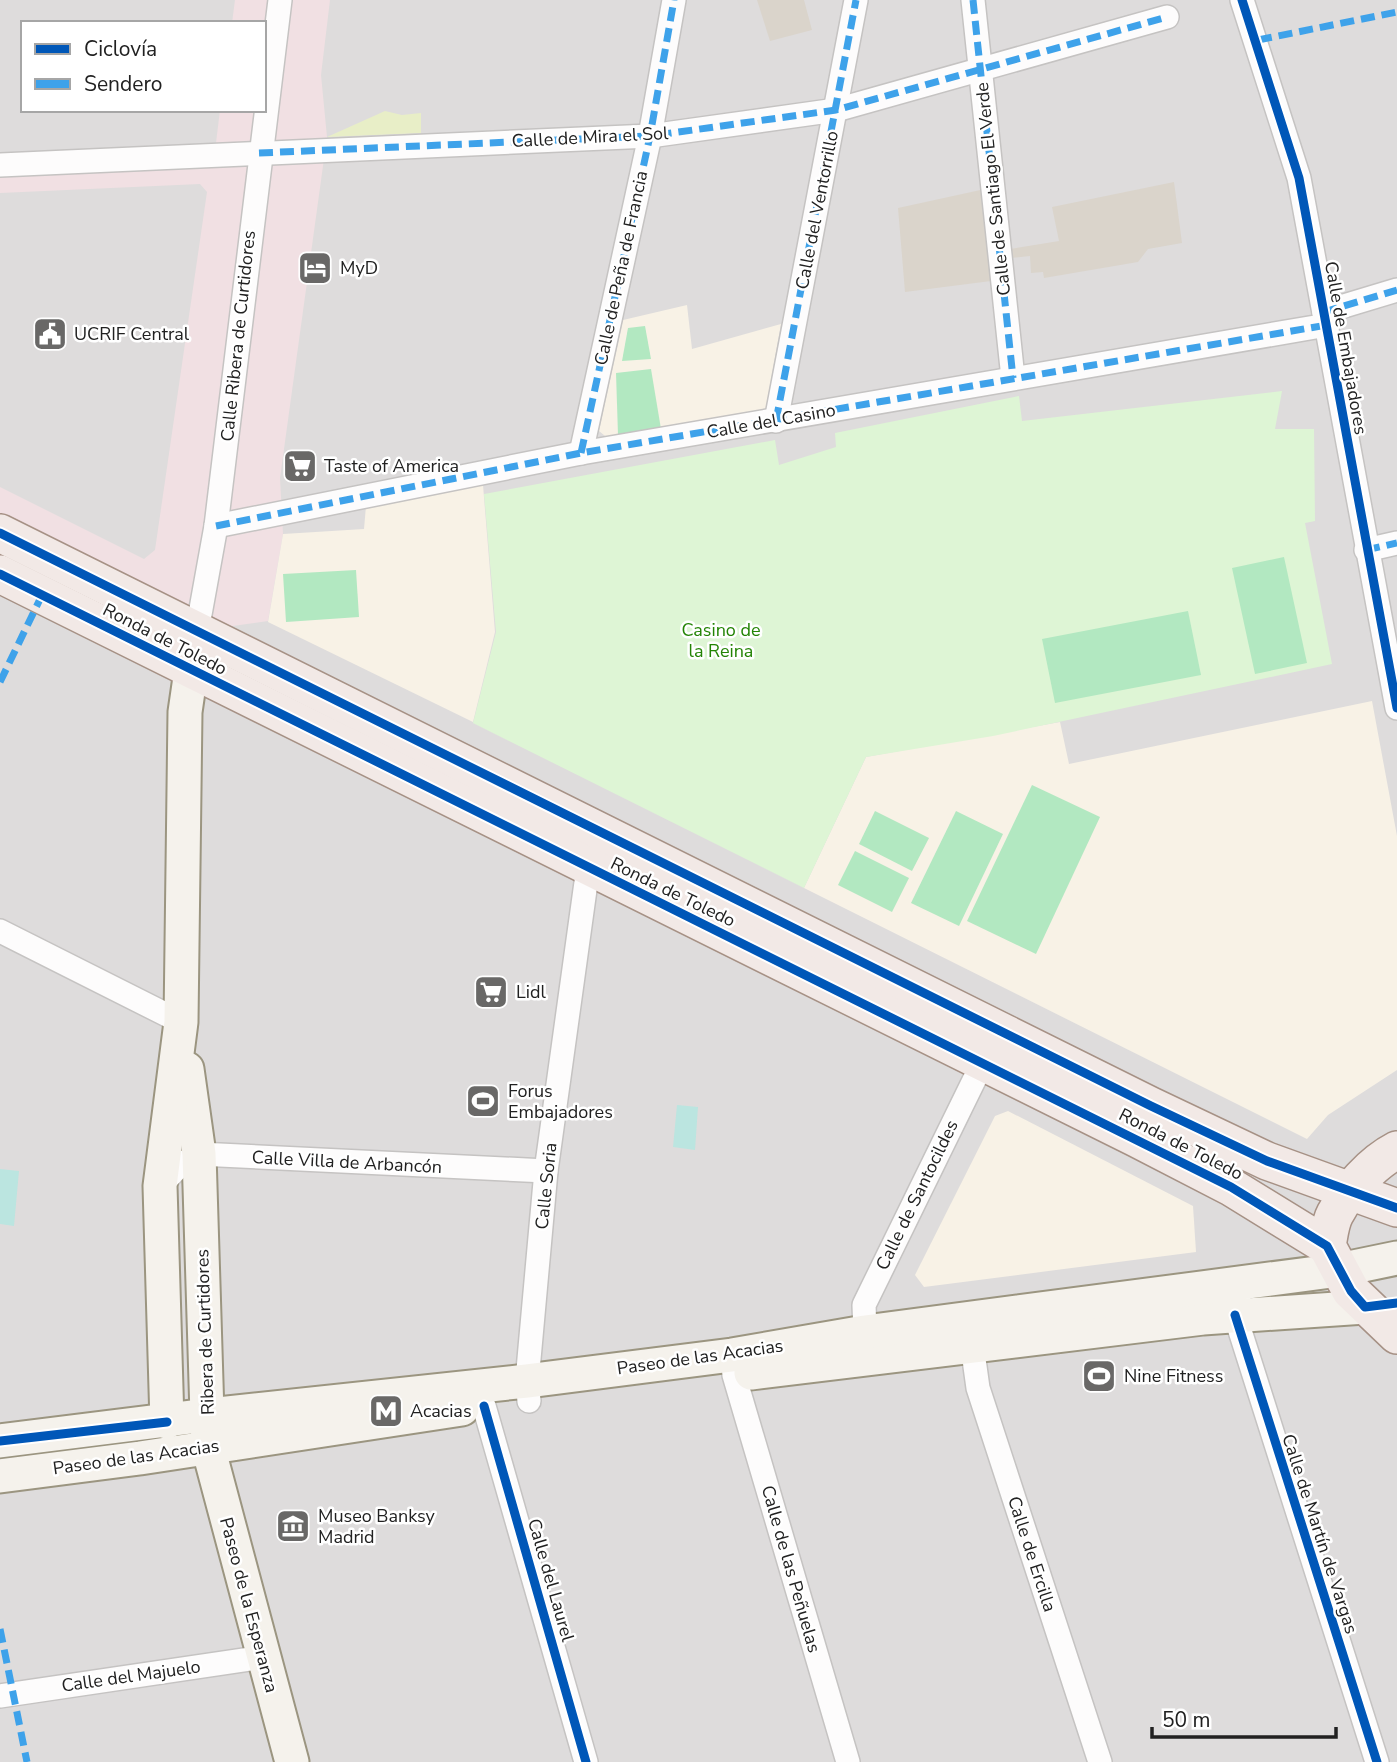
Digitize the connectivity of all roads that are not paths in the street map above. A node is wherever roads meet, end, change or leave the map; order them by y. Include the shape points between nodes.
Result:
1 (279, 0) edge
2 (856, 0) edge
3 (973, 0) edge
4 (1242, 0) edge
5 (676, 1) edge
6 (1167, 17) dead end
7 (981, 69) junction
8 (266, 99) edge
9 (836, 110) junction
10 (264, 112) edge
11 (650, 136) junction
12 (259, 153) junction
13 (0, 165) edge
14 (1397, 290) edge
15 (1325, 318) junction
16 (1013, 378) junction
17 (776, 421) junction
18 (581, 453) junction
19 (216, 527) junction
20 (0, 533) edge
21 (1397, 543) edge
22 (1366, 550) junction
23 (0, 574) edge
24 (197, 631) junction
25 (190, 670) junction
26 (1397, 708) edge
27 (589, 868) junction
28 (0, 931) edge
29 (181, 1022) junction
30 (983, 1062) junction
31 (1397, 1150) edge
32 (199, 1154) junction
33 (546, 1171) junction
34 (160, 1186) junction
35 (1339, 1189) junction
36 (1397, 1208) edge
37 (1333, 1258) junction
38 (1397, 1258) edge
39 (1282, 1278) junction
40 (1381, 1305) edge
41 (1235, 1315) junction
42 (865, 1332) junction
43 (1397, 1335) edge
44 (972, 1345) junction
45 (733, 1365) junction
46 (528, 1391) junction
47 (484, 1406) junction
48 (167, 1422) junction
49 (208, 1431) junction
50 (0, 1441) edge
51 (0, 1476) edge
52 (263, 1657) junction
53 (0, 1696) edge
54 (292, 1762) edge
55 (586, 1762) edge
56 (848, 1762) edge
57 (1100, 1762) edge
58 (1377, 1762) edge

1 - 8 street, Calle Ribera de Curtidores
2 - 9 street, Calle del Ventorrillo
3 - 7 street, Calle de Santiago El Verde
4 - 15 street, Calle de Embajadores via 1299,178
5 - 11 street, Calle de Peña de Francia
6 - 7 street, Calle de Mira el Sol
7 - 9 street, Calle de Mira el Sol
7 - 16 street, Calle de Santiago El Verde
9 - 11 street, Calle de Mira el Sol
9 - 17 street, Calle del Ventorrillo
10 - 12 street, Calle Ribera de Curtidores
11 - 12 street, Calle de Mira el Sol
11 - 18 street, Calle de Peña de Francia
12 - 13 street, Calle de Mira el Sol
12 - 19 street, Calle Ribera de Curtidores
14 - 15 street, Calle del Casino
15 - 16 street, Calle del Casino
15 - 22 street, Calle de Embajadores
16 - 17 street, Calle del Casino
17 - 18 street, Calle del Casino
18 - 19 street, Calle del Casino
19 - 24 street, Calle Ribera de Curtidores
20 - 24 main road, Ronda de Toledo
21 - 22 street
22 - 26 street, Calle de Embajadores
23 - 25 main road, Ronda de Toledo
24 - 25 main road, Calle Ribera de Curtidores
24 - 35 main road, Ronda de Toledo via 1151,1106 1252,1155
25 - 27 main road, Ronda de Toledo
25 - 29 main road, Ribera de Curtidores via 185,712
27 - 30 main road, Ronda de Toledo
27 - 33 street, Calle Soria
28 - 29 street
29 - 32 main road, Ribera de Curtidores
29 - 34 main road, Ribera de Curtidores
30 - 37 main road, Ronda de Toledo via 1231,1187
30 - 42 street, Calle de Santocildes via 864,1305
31 - 35 main road
32 - 33 street, Calle Villa de Arbancón
32 - 34 street via 180,1165
32 - 49 main road, Ribera de Curtidores
33 - 46 street, Calle Soria
34 - 48 main road, Ribera de Curtidores
35 - 36 main road, Ronda de Toledo
35 - 37 main road via 1333,1216
37 - 38 main road, Paseo de las Acacias
37 - 39 main road, Paseo de las Acacias
37 - 40 main road
39 - 41 street
39 - 42 main road, Paseo de las Acacias
40 - 41 main road, Paseo de las Acacias via 1276,1316
40 - 43 main road
41 - 44 main road, Paseo de las Acacias
41 - 58 street, Calle de Martín de Vargas
42 - 45 main road, Paseo de las Acacias
44 - 45 main road, Paseo de las Acacias
44 - 57 street, Calle de Ercilla via 978,1388
45 - 46 main road, Paseo de las Acacias
45 - 56 street, Calle de las Peñuelas
46 - 47 main road, Paseo de las Acacias
46 - 49 main road, Paseo de las Acacias
47 - 49 main road, Paseo de las Acacias
47 - 55 street, Calle del Laurel
48 - 49 main road, Ribera de Curtidores
48 - 50 main road, Paseo de las Acacias
49 - 51 main road, Paseo de las Acacias
49 - 52 main road, Paseo de la Esperanza
52 - 53 street, Calle del Majuelo
52 - 54 main road, Paseo de la Esperanza

